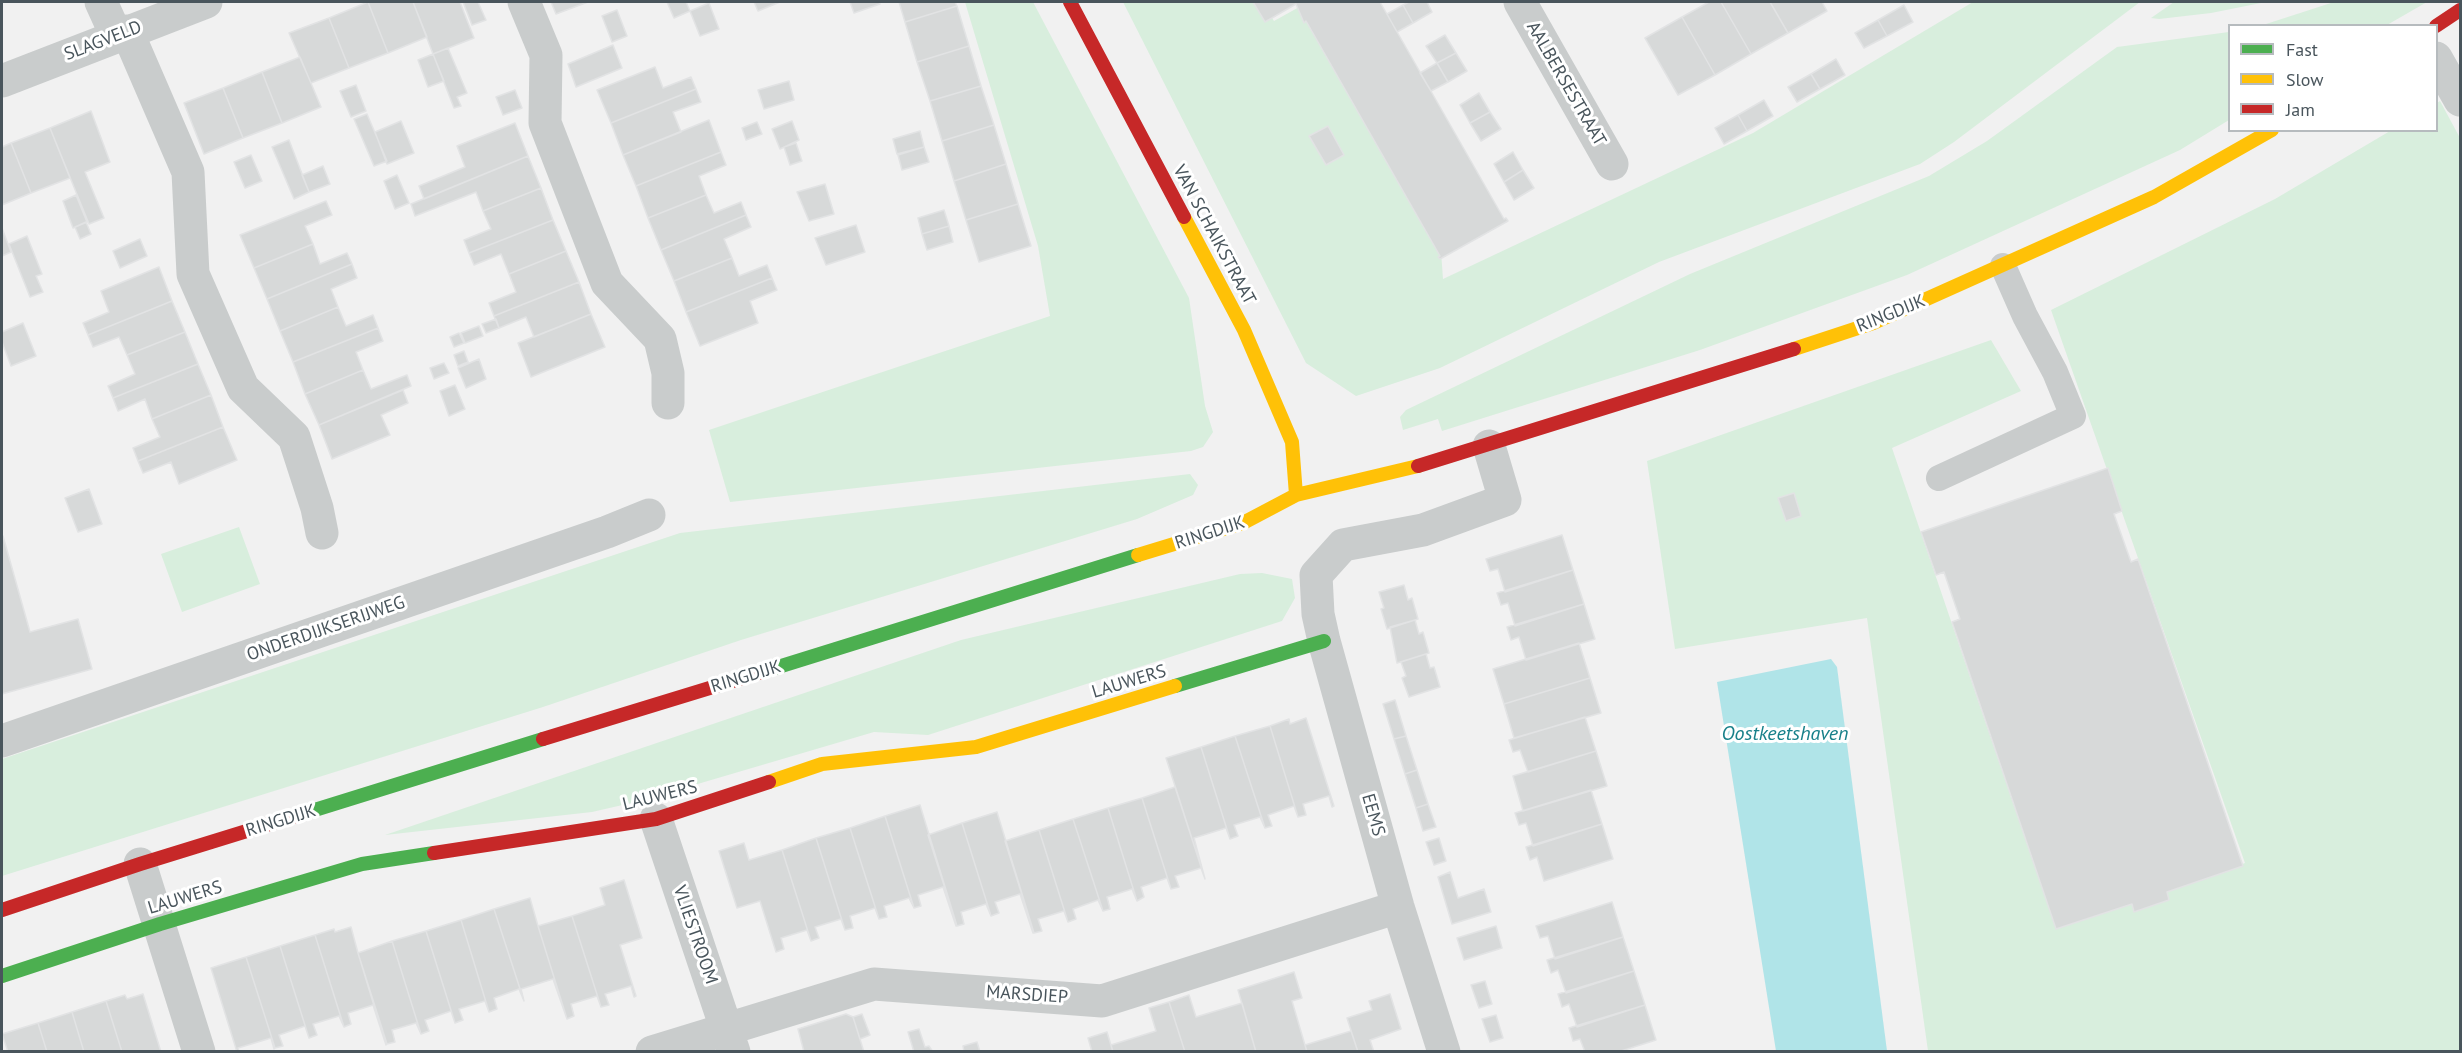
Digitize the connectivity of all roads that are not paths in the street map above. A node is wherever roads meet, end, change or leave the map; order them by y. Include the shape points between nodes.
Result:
1 (101, 2) edge
2 (206, 2) edge
3 (524, 2) edge
4 (1070, 2) edge
5 (1521, 2) edge
6 (2460, 10) edge
7 (2438, 25) edge
8 (121, 33) junction
9 (2438, 62) edge
10 (2, 81) edge
11 (2460, 100) edge
12 (2268, 132) edge
13 (1612, 164) dead end
14 (2003, 266) junction
15 (668, 403) dead end
16 (1489, 446) junction
17 (1939, 478) dead end
18 (1296, 495) junction
19 (649, 515) dead end
20 (322, 533) dead end
21 (1324, 641) junction
22 (2, 741) edge
23 (656, 819) junction
24 (140, 864) junction
25 (1398, 907) junction
26 (2, 910) edge
27 (160, 924) junction
28 (2, 976) edge
29 (730, 1040) edge
30 (199, 1052) edge
31 (652, 1052) edge
32 (1444, 1052) edge

1 - 8 street
2 - 8 street, SLAGVELD
3 - 15 street via 546,55 545,123 607,283 660,339 668,373
4 - 18 main road, VAN SCHAIKSTRAAT via 1244,330 1292,442
5 - 13 street, AALBERSESTRAAT
6 - 7 main road
8 - 10 street, SLAGVELD
8 - 20 street via 188,172 193,274 243,388 294,436
9 - 11 street
12 - 14 main road, RINGDIJK via 2154,197
14 - 16 main road, RINGDIJK via 1873,323
14 - 17 lane via 2073,416
16 - 18 main road, RINGDIJK via 1400,472
16 - 21 street, EEMS via 1505,500 1424,530 1343,545 1316,575
18 - 24 main road, RINGDIJK via 1243,524
19 - 22 street, ONDERDIJKSERIJWEG
21 - 23 main road, LAUWERS via 976,747 822,764
21 - 25 street, EEMS
23 - 27 main road, LAUWERS via 362,864
23 - 29 street, VLIESTROOM
24 - 26 main road, RINGDIJK
24 - 27 street
25 - 29 street, MARSDIEP via 1102,1001 874,984
25 - 32 street, EEMS
27 - 28 main road, LAUWERS
27 - 30 street
29 - 31 street, MARSDIEP

